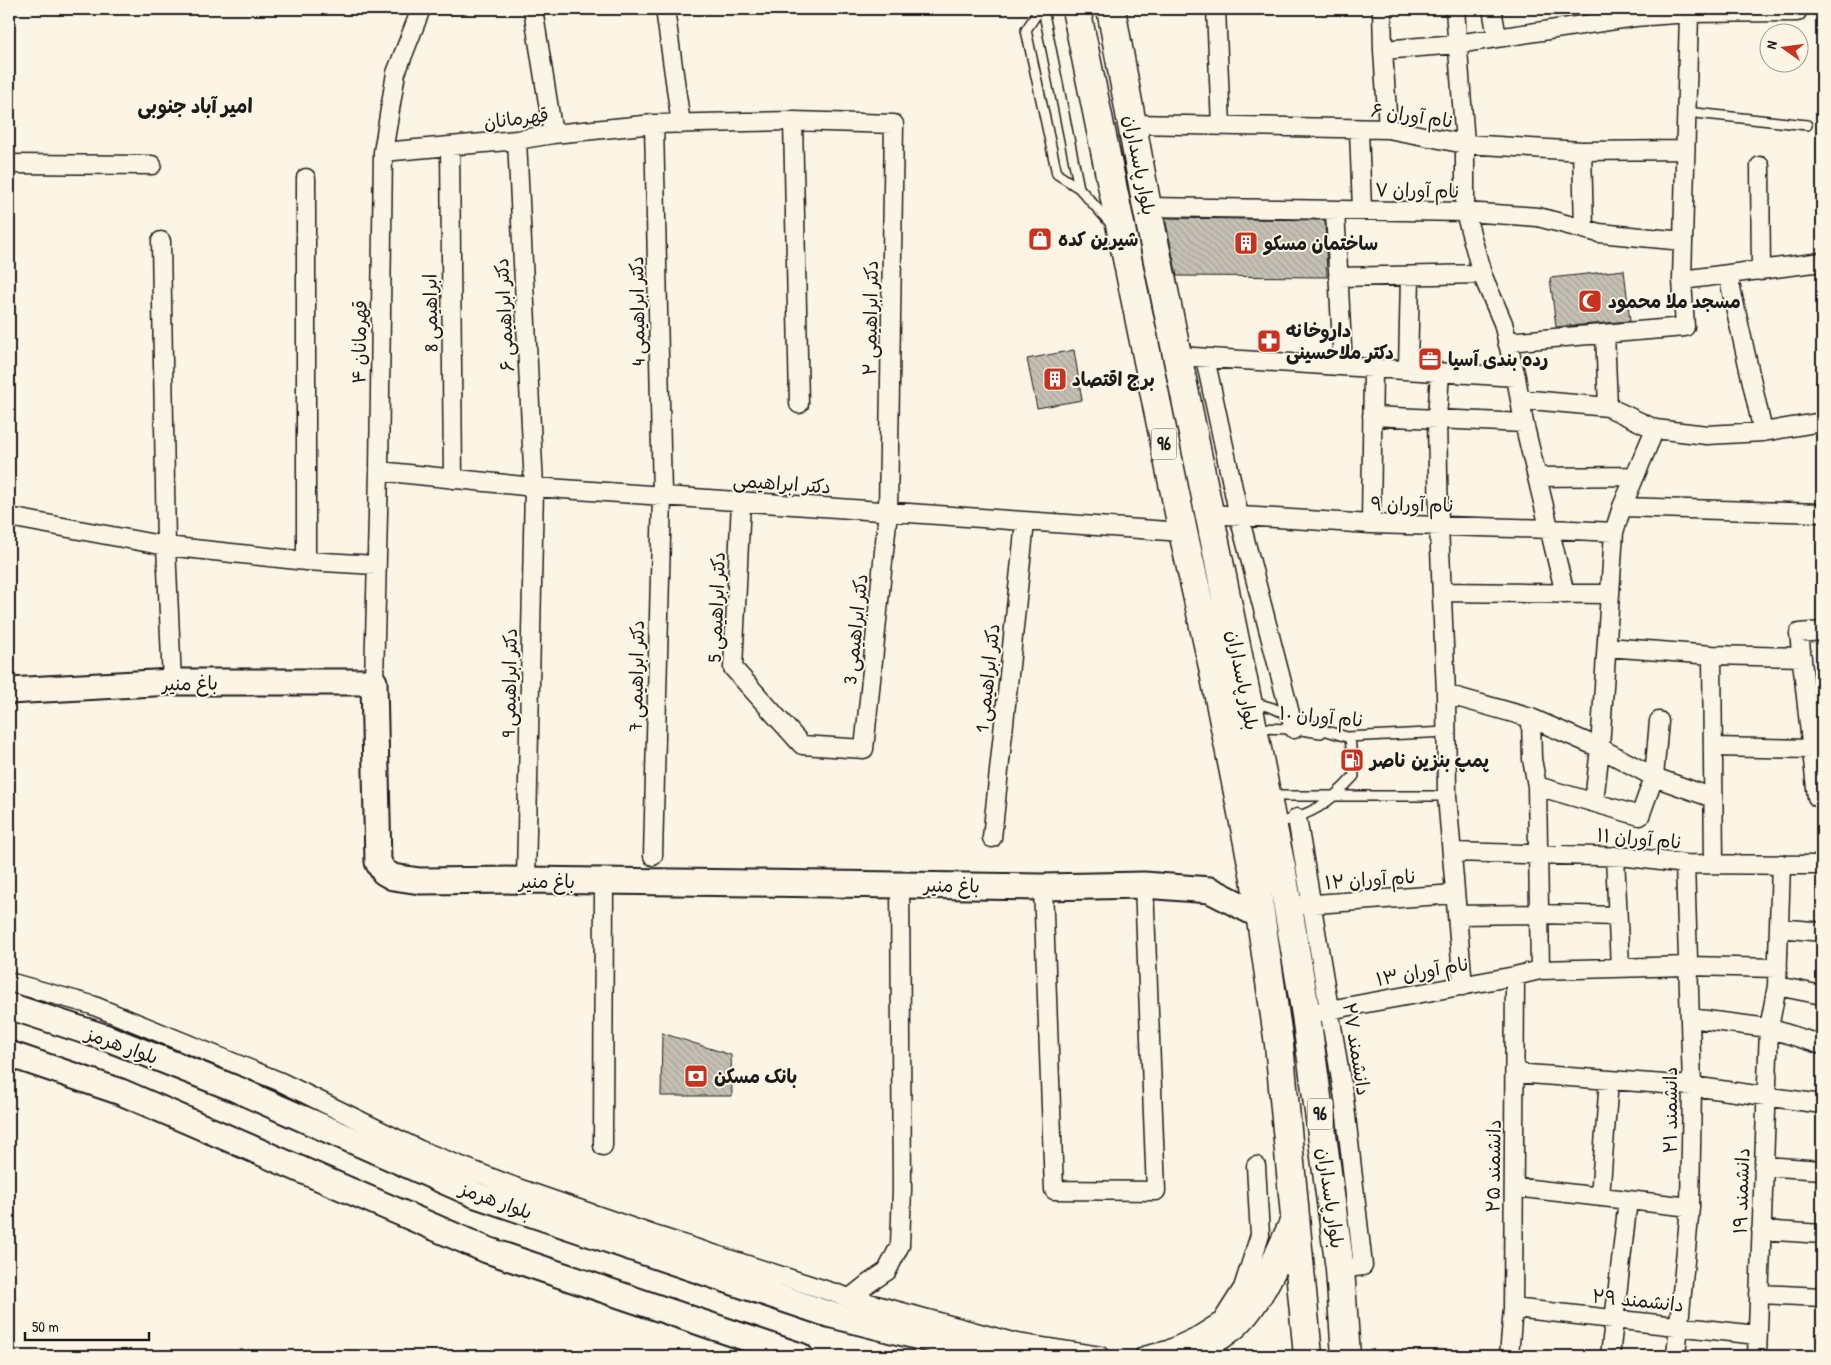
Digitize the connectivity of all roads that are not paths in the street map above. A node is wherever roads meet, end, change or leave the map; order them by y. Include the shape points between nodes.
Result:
1 (421, 9) edge
2 (533, 9) edge
3 (665, 9) edge
4 (1041, 9) edge
5 (1076, 9) edge
6 (1111, 9) edge
7 (1216, 9) edge
8 (1382, 9) edge
9 (1456, 9) edge
10 (1492, 9) edge
11 (1797, 9) edge
12 (1634, 13) edge
13 (1689, 13) junction
14 (1497, 37) junction
15 (1457, 44) junction
16 (1383, 50) junction
17 (1686, 112) junction
18 (793, 121) junction
19 (654, 124) junction
20 (681, 124) junction
21 (894, 124) joint
22 (1132, 124) junction
23 (1807, 125) dead end
24 (1222, 126) junction
25 (1359, 129) junction
26 (1388, 129) junction
27 (553, 134) junction
28 (516, 140) junction
29 (1465, 144) junction
30 (450, 146) junction
31 (1685, 150) junction
32 (1582, 151) junction
33 (383, 152) junction
34 (9, 164) edge
35 (152, 165) dead end
36 (1760, 166) dead end
37 (306, 178) dead end
38 (1079, 188) junction
39 (1148, 207) junction
40 (1335, 210) junction
41 (1362, 210) junction
42 (1465, 212) junction
43 (1584, 229) junction
44 (1121, 234) junction
45 (161, 241) dead end
46 (1683, 241) junction
47 (1822, 262) edge
48 (1761, 271) junction
49 (1482, 274) junction
50 (1728, 274) junction
51 (1410, 276) junction
52 (1338, 277) junction
53 (1682, 280) junction
54 (1605, 334) junction
55 (1507, 342) junction
56 (1178, 356) junction
57 (1205, 358) junction
58 (1343, 366) junction
59 (1372, 368) junction
60 (1408, 370) junction
61 (1440, 372) junction
62 (1516, 377) junction
63 (1520, 399) junction
64 (798, 404) dead end
65 (1608, 406) junction
66 (1372, 416) junction
67 (1437, 419) junction
68 (1822, 422) edge
69 (1524, 423) junction
70 (1655, 429) junction
71 (1763, 432) junction
72 (379, 472) junction
73 (1635, 476) junction
74 (1537, 477) junction
75 (453, 479) junction
76 (534, 487) junction
77 (662, 496) junction
78 (741, 502) junction
79 (1622, 507) junction
80 (888, 512) junction
81 (1822, 513) edge
82 (1210, 514) junction
83 (1239, 516) junction
84 (9, 517) edge
85 (1025, 522) junction
86 (1371, 524) junction
87 (1439, 525) junction
88 (1551, 529) junction
89 (1183, 532) junction
90 (1614, 532) junction
91 (166, 546) junction
92 (306, 561) junction
93 (376, 565) junction
94 (1442, 592) junction
95 (1565, 594) junction
96 (1609, 594) junction
97 (1822, 631) edge
98 (1606, 647) junction
99 (1712, 655) junction
100 (1802, 657) junction
101 (172, 682) junction
102 (374, 682) junction
103 (9, 691) edge
104 (1446, 694) junction
105 (1247, 700) junction
106 (1532, 718) junction
107 (1659, 721) dead end
108 (1292, 722) junction
109 (1253, 728) junction
110 (1446, 732) junction
111 (1350, 738) junction
112 (1600, 748) junction
113 (1713, 748) junction
114 (864, 749) joint
115 (1812, 749) junction
116 (1654, 777) junction
117 (1537, 786) junction
118 (1337, 795) junction
119 (1267, 796) junction
120 (1447, 796) junction
121 (1822, 796) edge
122 (1713, 798) junction
123 (1594, 802) junction
124 (1285, 821) junction
125 (992, 838) dead end
126 (1452, 852) junction
127 (1538, 853) junction
128 (653, 856) dead end
129 (1615, 856) junction
130 (1685, 864) junction
131 (1714, 864) junction
132 (1781, 864) junction
133 (1822, 865) edge
134 (526, 880) junction
135 (604, 881) junction
136 (900, 884) junction
137 (1144, 886) junction
138 (1043, 887) junction
139 (1455, 894) junction
140 (1300, 905) junction
141 (1539, 914) junction
142 (1457, 915) junction
143 (1261, 916) junction
144 (1617, 916) junction
145 (1780, 928) junction
146 (1822, 932) edge
147 (1688, 966) junction
148 (1620, 968) junction
149 (1540, 970) junction
150 (1515, 976) junction
151 (1777, 977) junction
152 (9, 982) edge
153 (1463, 986) junction
154 (1822, 995) edge
155 (9, 1006) edge
156 (1318, 1012) junction
157 (1690, 1018) junction
158 (1769, 1028) junction
159 (1822, 1045) edge
160 (9, 1054) edge
161 (1516, 1073) junction
162 (1609, 1080) junction
163 (1692, 1086) junction
164 (1766, 1095) junction
165 (1822, 1104) edge
166 (603, 1146) dead end
167 (1256, 1166) dead end
168 (1763, 1166) junction
169 (1822, 1170) edge
170 (1514, 1187) junction
171 (1600, 1197) junction
172 (1628, 1200) junction
173 (1690, 1207) junction
174 (1296, 1219) junction
175 (1761, 1230) junction
176 (1822, 1234) edge
177 (1759, 1294) junction
178 (1822, 1297) edge
179 (850, 1298) junction
180 (1513, 1308) junction
181 (1615, 1319) junction
182 (1678, 1325) junction
183 (1757, 1335) junction
184 (1348, 1351) edge
185 (800, 1356) edge
186 (996, 1356) edge
187 (1100, 1356) edge
188 (1144, 1356) edge
189 (1184, 1356) edge
190 (1308, 1356) edge
191 (1509, 1356) edge
192 (1610, 1356) edge
193 (1676, 1356) edge
194 (1757, 1356) edge

1 - 33 street, قهرمانان ۴ via 396,72
2 - 27 street
3 - 20 street
4 - 38 lane
4 - 38 lane via 1026,30 1056,174
5 - 44 highway, بلوار پاسداران / 96
6 - 22 highway, بلوار پاسداران / 96
7 - 24 street
8 - 16 street
9 - 15 street
10 - 14 street
11 - 13 street via 1797,12
12 - 13 street
12 - 14 street
13 - 17 street
14 - 15 street
15 - 16 street
15 - 29 street
16 - 26 street
17 - 23 lane
17 - 31 street
18 - 20 street, قهرمانان
18 - 21 street, قهرمانان
18 - 64 street
19 - 20 street, قهرمانان
19 - 27 street, قهرمانان
19 - 77 street, دکتر ابراهیمی 4
21 - 80 street, دکتر ابراهیمی ۲
22 - 24 street, نام آوران ۶
22 - 39 highway, بلوار پاسداران / 96
24 - 25 street, نام آوران ۶
25 - 26 street, نام آوران ۶
25 - 41 street
26 - 29 street, نام آوران ۶
27 - 28 street, قهرمانان
28 - 30 street, قهرمانان
28 - 76 street, دکتر ابراهیمی ۶
29 - 32 street, نام آوران ۶
29 - 42 street
30 - 33 street, قهرمانان
30 - 75 street, ابراهیمی 8
31 - 32 street, نام آوران ۶
31 - 46 street
32 - 43 street
33 - 72 street, قهرمانان ۴
34 - 35 street
36 - 48 street
37 - 92 street
38 - 44 lane
39 - 40 street, نام آوران ۷
39 - 56 highway, بلوار پاسداران / 96
40 - 41 street, نام آوران ۷
40 - 52 street
41 - 42 street, نام آوران ۷
42 - 43 street, نام آوران ۷ via 1538,217
42 - 49 street
43 - 46 street, نام آوران ۷
44 - 89 highway, بلوار پاسداران / 96
45 - 91 street
46 - 53 street
47 - 48 street
48 - 50 street
49 - 51 street
49 - 55 street via 1503,323
50 - 53 street
50 - 71 street
51 - 52 street
51 - 60 street
52 - 58 street
53 - 54 street via 1685,327
54 - 55 street
54 - 65 street
55 - 62 street
56 - 57 street
56 - 82 highway, بلوار پاسداران / 96
57 - 58 street
57 - 83 street
58 - 59 street
59 - 60 street
59 - 66 street
60 - 61 street
61 - 62 street
61 - 67 street
62 - 63 street
63 - 65 street
63 - 69 street
65 - 70 street
66 - 67 street
66 - 86 street
67 - 69 street
67 - 87 street
68 - 71 street
69 - 74 street
70 - 71 street via 1707,435
70 - 73 street
72 - 75 street, دکتر ابراهیمی
72 - 93 street, قهرمانان ۴
73 - 74 street
73 - 79 street
74 - 88 street
75 - 76 street, دکتر ابراهیمی
76 - 77 street, دکتر ابراهیمی
76 - 134 street, دکتر ابراهیمی 9
77 - 78 street, دکتر ابراهیمی
77 - 128 street, دکتر ابراهیمی 7
78 - 80 street, دکتر ابراهیمی
78 - 114 street, دکتر ابراهیمی 5 via 733,668 802,744
79 - 81 street
79 - 90 street
80 - 85 street, دکتر ابراهیمی
80 - 114 street, دکتر ابراهیمی 3
82 - 83 street, نام آوران ۹
82 - 105 highway, بلوار پاسداران / 96
83 - 86 street, نام آوران ۹
83 - 108 street
84 - 91 street
85 - 89 street, دکتر ابراهیمی
85 - 125 street, دکتر ابراهیمی 1
86 - 87 street, نام آوران ۹
87 - 88 street, نام آوران ۹
87 - 94 street
88 - 90 street, نام آوران ۹
88 - 95 street
89 - 143 highway, بلوار پاسداران / 96 via 1244,817
90 - 96 street
91 - 92 street
91 - 101 street
92 - 93 street
93 - 102 street, قهرمانان ۴
94 - 95 street
94 - 104 street
95 - 96 street
96 - 98 street
97 - 100 street via 1799,633
98 - 99 street
98 - 112 street
99 - 100 street
99 - 113 street
100 - 115 street
101 - 102 main road, باغ منیر
101 - 103 main road, باغ منیر
102 - 134 main road, باغ منیر via 378,862 384,872 393,877 420,881
104 - 106 street
104 - 110 street
105 - 108 lane via 1273,708
105 - 109 highway, بلوار پاسداران / 96
106 - 112 street
106 - 117 street via 1532,759
107 - 116 street
108 - 109 lane, نام آوران ۱۰
108 - 111 lane, نام آوران ۱۰
108 - 111 lane
109 - 119 highway, بلوار پاسداران / 96
110 - 111 lane, نام آوران ۱۰
110 - 120 street
111 - 118 lane via 1354,776
112 - 116 street
112 - 123 street
113 - 115 street
113 - 122 street
115 - 121 street via 1817,797
116 - 122 street
116 - 123 street via 1640,816
117 - 123 street
117 - 127 street
118 - 119 lane
118 - 120 lane
118 - 124 lane via 1316,810
119 - 124 highway, بلوار پاسداران / 96
120 - 126 street
122 - 131 street
124 - 140 highway, بلوار پاسداران / 96
126 - 127 street, نام آوران ۱۱
126 - 139 street
127 - 129 street, نام آوران ۱۱
127 - 141 street
129 - 130 street, نام آوران ۱۱
129 - 144 street
130 - 131 street, نام آوران ۱۱
130 - 147 street, دانشمند ۲۱
131 - 132 street, نام آوران ۱۱
132 - 133 street, نام آوران ۱۱
132 - 145 street, دانشمند ۱۹
134 - 135 main road, باغ منیر
135 - 136 main road, باغ منیر
135 - 166 street
136 - 138 main road, باغ منیر
136 - 179 street via 900,1245 887,1271
137 - 138 main road, باغ منیر
137 - 138 street via 1156,1191 1054,1190
137 - 143 main road, باغ منیر via 1210,890
139 - 140 street, نام آوران ۱۲
139 - 142 street
140 - 156 highway, بلوار پاسداران / 96
141 - 142 street
141 - 144 street
141 - 149 street
142 - 153 street
143 - 174 highway, بلوار پاسداران / 96 via 1279,1044
144 - 148 street
145 - 146 street
145 - 151 street, دانشمند ۱۹
147 - 148 street, نام آوران ۱۳
147 - 151 street, نام آوران ۱۳
147 - 157 street, دانشمند ۲۱
148 - 149 street, نام آوران ۱۳
149 - 150 street, نام آوران ۱۳
150 - 153 street, نام آوران ۱۳
150 - 161 street, دانشمند ۲۵
151 - 154 street, نام آوران ۱۳
151 - 158 street, دانشمند ۱۹
152 - 179 street via 92,1005 281,1082 420,1150 515,1187
153 - 156 street, نام آوران ۱۳
155 - 186 main road, بلوار هرمز via 110,1039 236,1089 476,1195 828,1314
156 - 184 highway, بلوار پاسداران / 96
157 - 158 street
157 - 163 street, دانشمند ۲۱
158 - 159 street
158 - 164 street, دانشمند ۱۹
160 - 185 main road via 122,1092 487,1250
161 - 162 street
161 - 170 street, دانشمند ۲۵
162 - 163 street
162 - 171 street
163 - 164 street
163 - 173 street, دانشمند ۲۱
164 - 165 street
164 - 168 street, دانشمند ۱۹
167 - 188 street via 1260,1235 1243,1288 1222,1321 1168,1350
168 - 169 street
168 - 175 street, دانشمند ۱۹
170 - 171 street
170 - 180 street, دانشمند ۲۵
171 - 172 street
172 - 173 street
172 - 181 street
173 - 182 street, دانشمند ۲۱
174 - 189 highway via 1255,1300 1232,1328
174 - 190 highway, بلوار پاسداران / 96
175 - 176 street
175 - 177 street, دانشمند ۱۹
177 - 178 street
177 - 183 street, دانشمند ۱۹
179 - 187 street via 1016,1343
180 - 181 street, دانشمند ۲۹
180 - 191 street, دانشمند ۲۵
181 - 182 street, دانشمند ۲۹
181 - 192 street
182 - 183 street, دانشمند ۲۹
182 - 193 street, دانشمند ۲۱
183 - 194 street, دانشمند ۱۹

